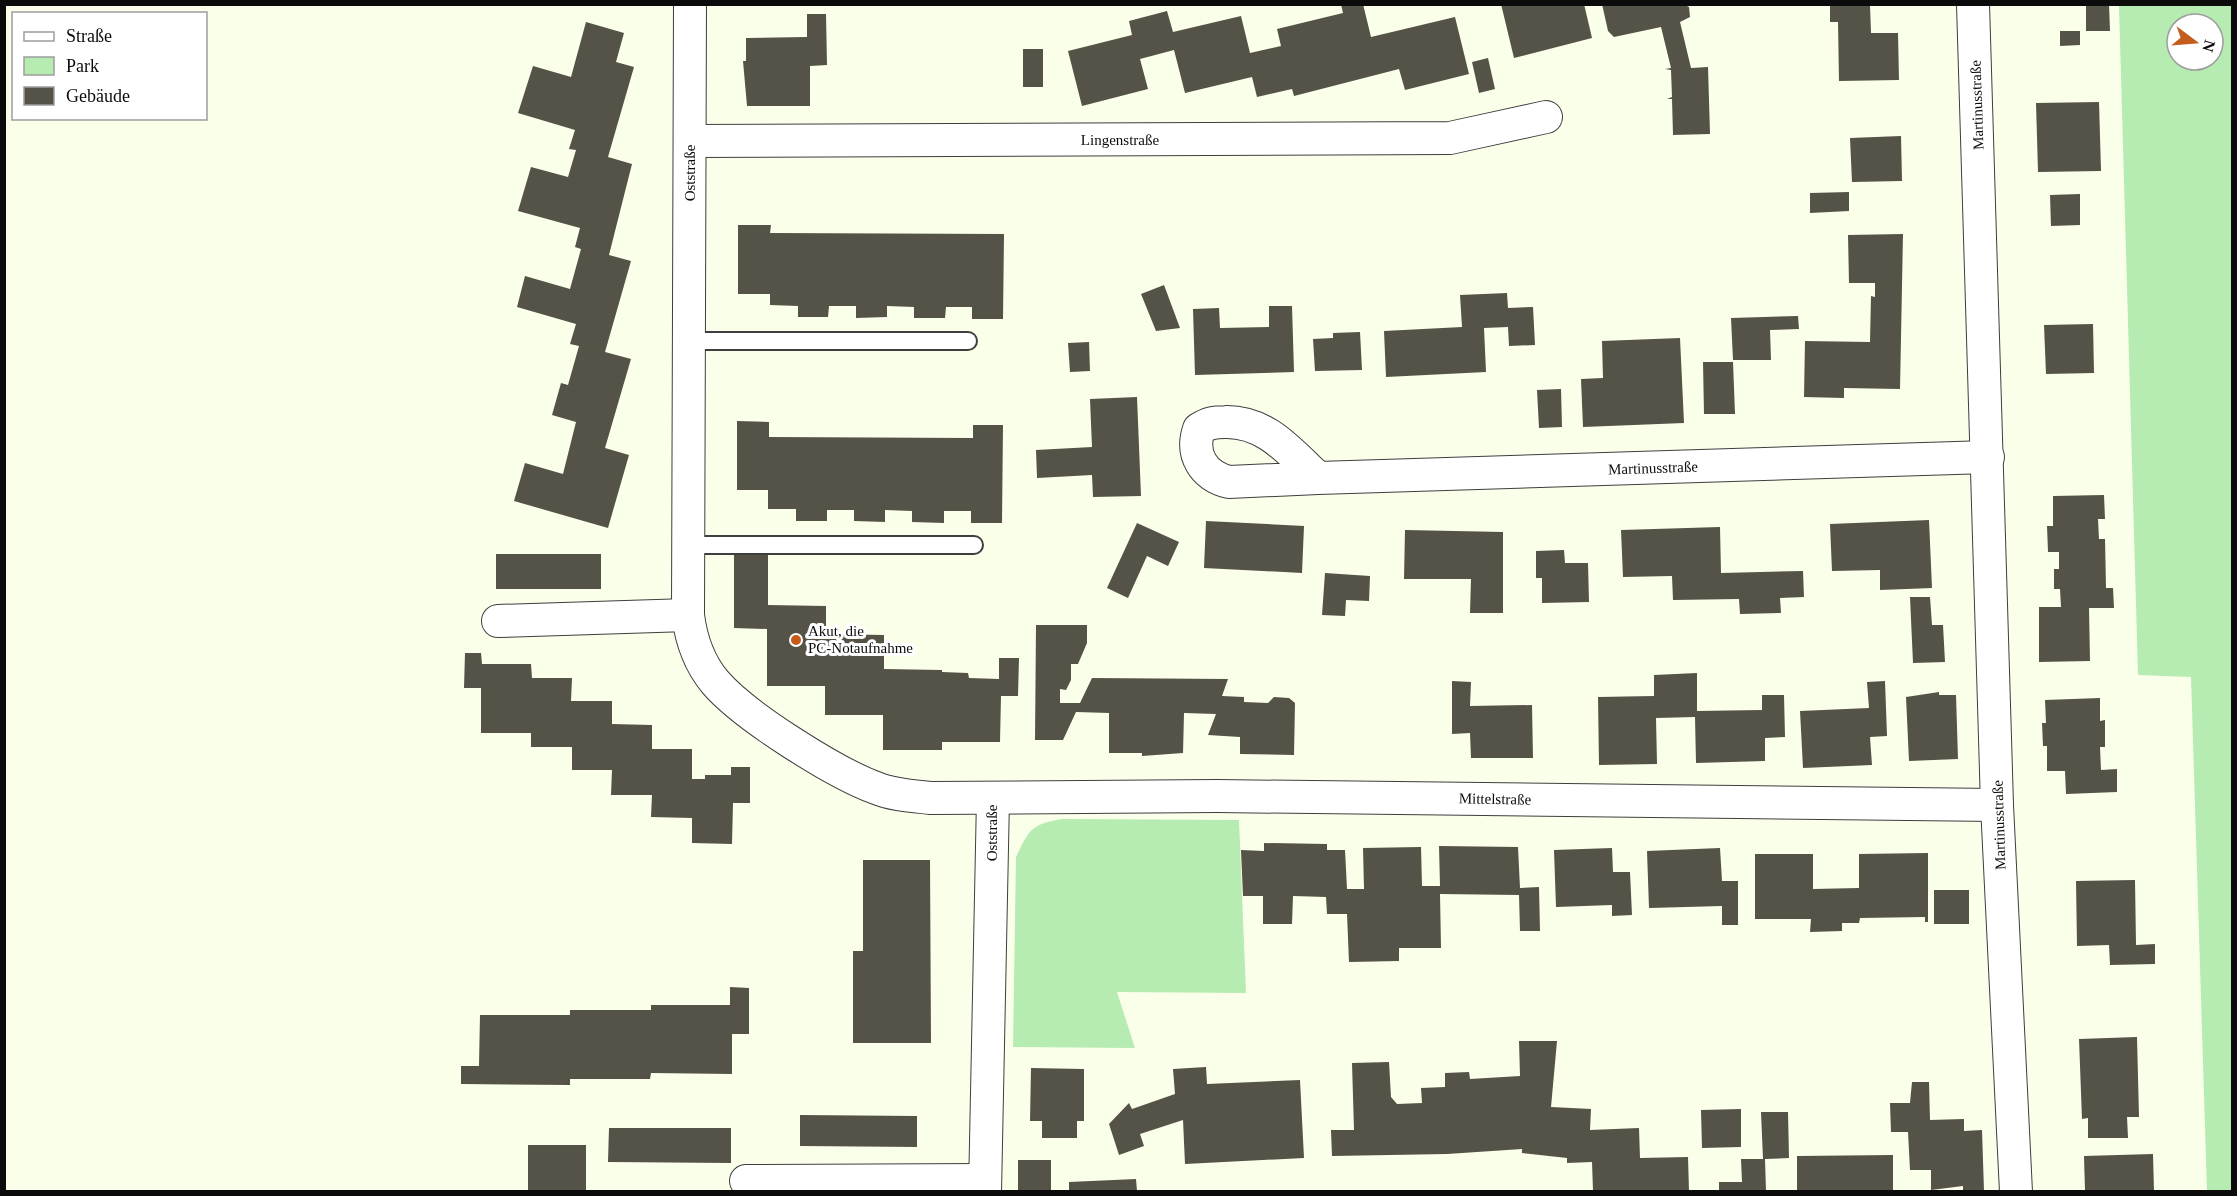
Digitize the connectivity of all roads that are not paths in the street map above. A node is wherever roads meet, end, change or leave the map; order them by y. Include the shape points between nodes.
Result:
1 (690, 4) edge
2 (1973, 4) edge
3 (1546, 117) dead end
4 (691, 141) junction
5 (689, 341) junction
6 (968, 341) dead end
7 (1988, 457) junction
8 (1318, 478) dead end
9 (688, 545) junction
10 (974, 545) dead end
11 (688, 615) junction
12 (498, 621) dead end
13 (993, 798) junction
14 (1997, 805) junction
15 (746, 1181) dead end
16 (985, 1186) edge
17 (2016, 1191) edge

1 - 4 street, Oststraße
2 - 7 street, Martinusstraße
3 - 4 street, Lingenstraße via 1450,138
4 - 5 street, Oststraße
5 - 6 lane
5 - 9 street, Oststraße
7 - 8 street, Martinusstraße
7 - 14 street, Martinusstraße
9 - 10 lane
9 - 11 street, Oststraße
11 - 12 street
11 - 13 street, Oststraße via 703,665 727,695 763,723 841,771 897,794
13 - 14 street, Mittelstraße via 1241,796
13 - 16 street, Oststraße
14 - 17 street, Martinusstraße
15 - 16 street, Oststraße

